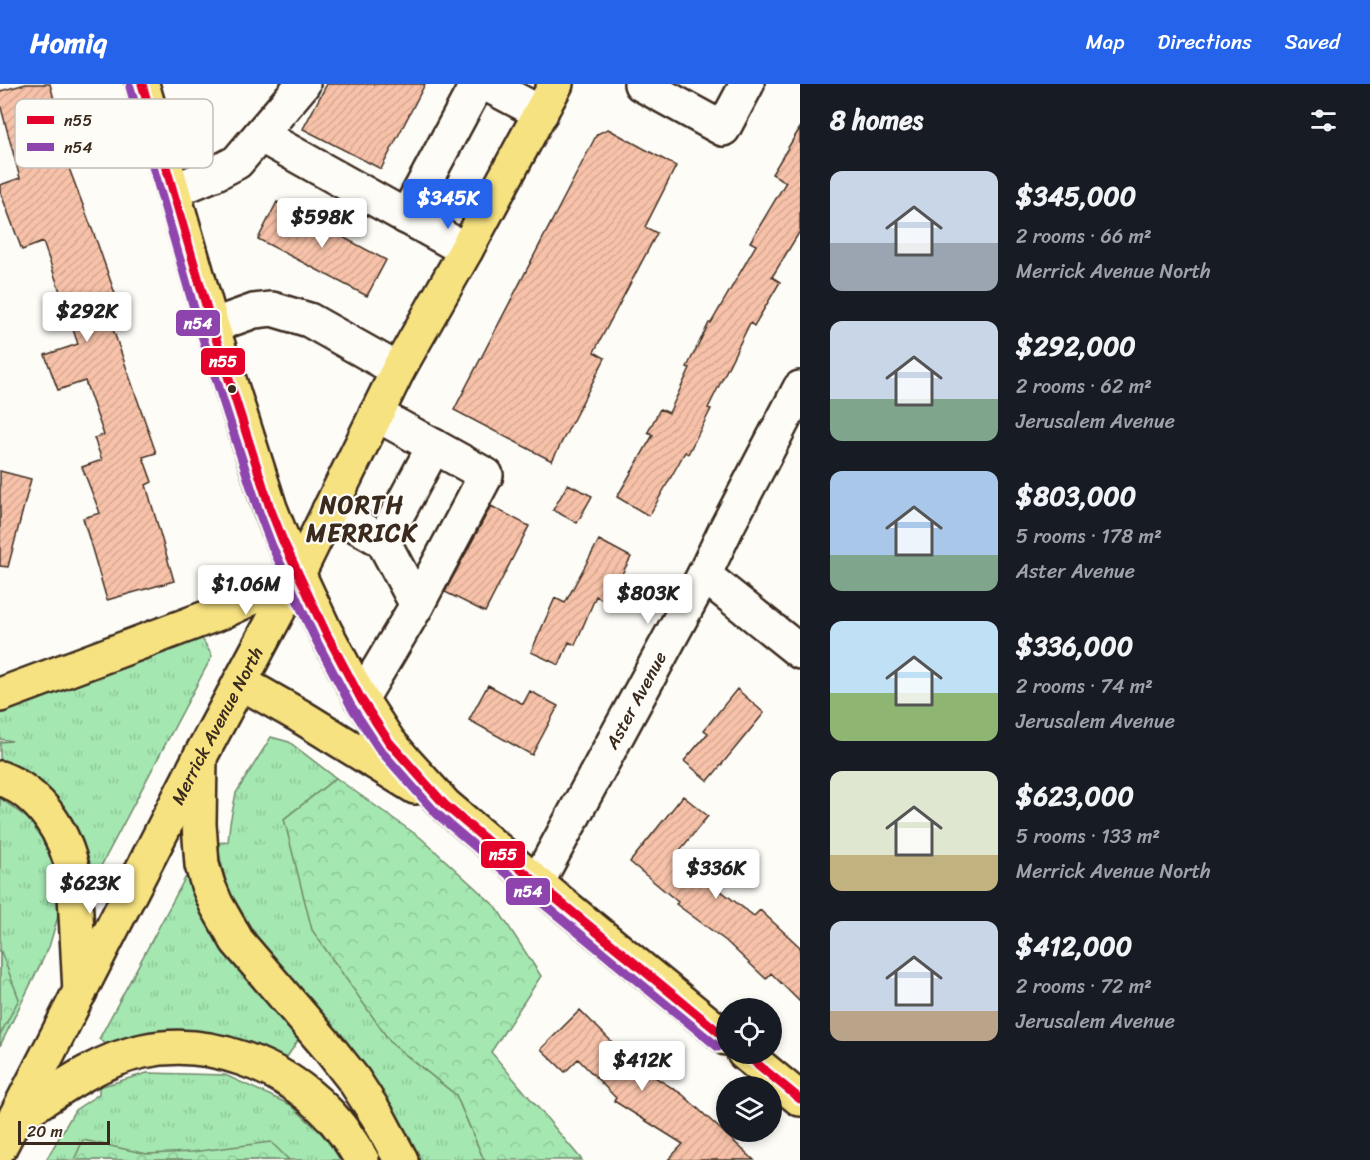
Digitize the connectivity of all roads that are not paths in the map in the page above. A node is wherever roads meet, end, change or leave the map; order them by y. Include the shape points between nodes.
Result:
1 (142, 84) edge
2 (303, 84) edge
3 (477, 84) edge
4 (486, 84) edge
5 (556, 84) edge
6 (641, 84) edge
7 (747, 84) edge
8 (146, 99) edge
9 (541, 113) junction
10 (260, 135) junction
11 (167, 168) edge
12 (173, 190) junction
13 (406, 217) junction
14 (466, 250) junction
15 (212, 326) junction
16 (398, 370) junction
17 (800, 388) edge
18 (376, 414) junction
19 (434, 446) junction
20 (329, 510) junction
21 (383, 541) junction
22 (298, 574) junction
23 (704, 575) junction
24 (417, 605) junction
25 (800, 652) edge
26 (240, 682) junction
27 (0, 695) edge
28 (361, 699) junction
29 (200, 757) junction
30 (0, 778) edge
31 (445, 805) junction
32 (537, 884) junction
33 (80, 992) junction
34 (716, 1030) edge
35 (757, 1064) edge
36 (800, 1099) edge
37 (7, 1133) edge
38 (362, 1160) edge
39 (401, 1160) edge

1 - 8 main road
2 - 10 street
3 - 13 street
4 - 9 street
5 - 9 main road, Merrick Avenue North
6 - 7 street via 723,129
9 - 14 main road, Merrick Avenue North
10 - 12 street via 237,162
10 - 13 street
11 - 12 main road
12 - 15 main road
13 - 14 street
14 - 16 main road, Merrick Avenue North
15 - 16 street via 272,309 309,320
15 - 22 main road via 270,508
16 - 18 main road, Merrick Avenue North
17 - 23 street, Aster Avenue
18 - 19 street
18 - 20 main road, Merrick Avenue North
19 - 21 street
19 - 24 street via 486,475
20 - 21 street
20 - 22 main road, Merrick Avenue North
21 - 24 street
22 - 26 main road, Merrick Avenue North
22 - 27 main road via 222,612
22 - 28 main road
23 - 25 street
23 - 32 street, Aster Avenue
24 - 28 street
26 - 29 main road, Merrick Avenue North
26 - 31 main road
28 - 31 main road via 389,742
29 - 33 main road, Merrick Avenue North
29 - 39 main road via 202,865 216,904 237,941 354,1080
30 - 33 main road via 26,792 42,808 54,822 71,858
31 - 32 main road
32 - 34 main road
33 - 37 main road, Merrick Avenue North
35 - 36 main road
37 - 38 main road via 73,1081 98,1067 143,1051 192,1048 247,1060 302,1089 327,1111

